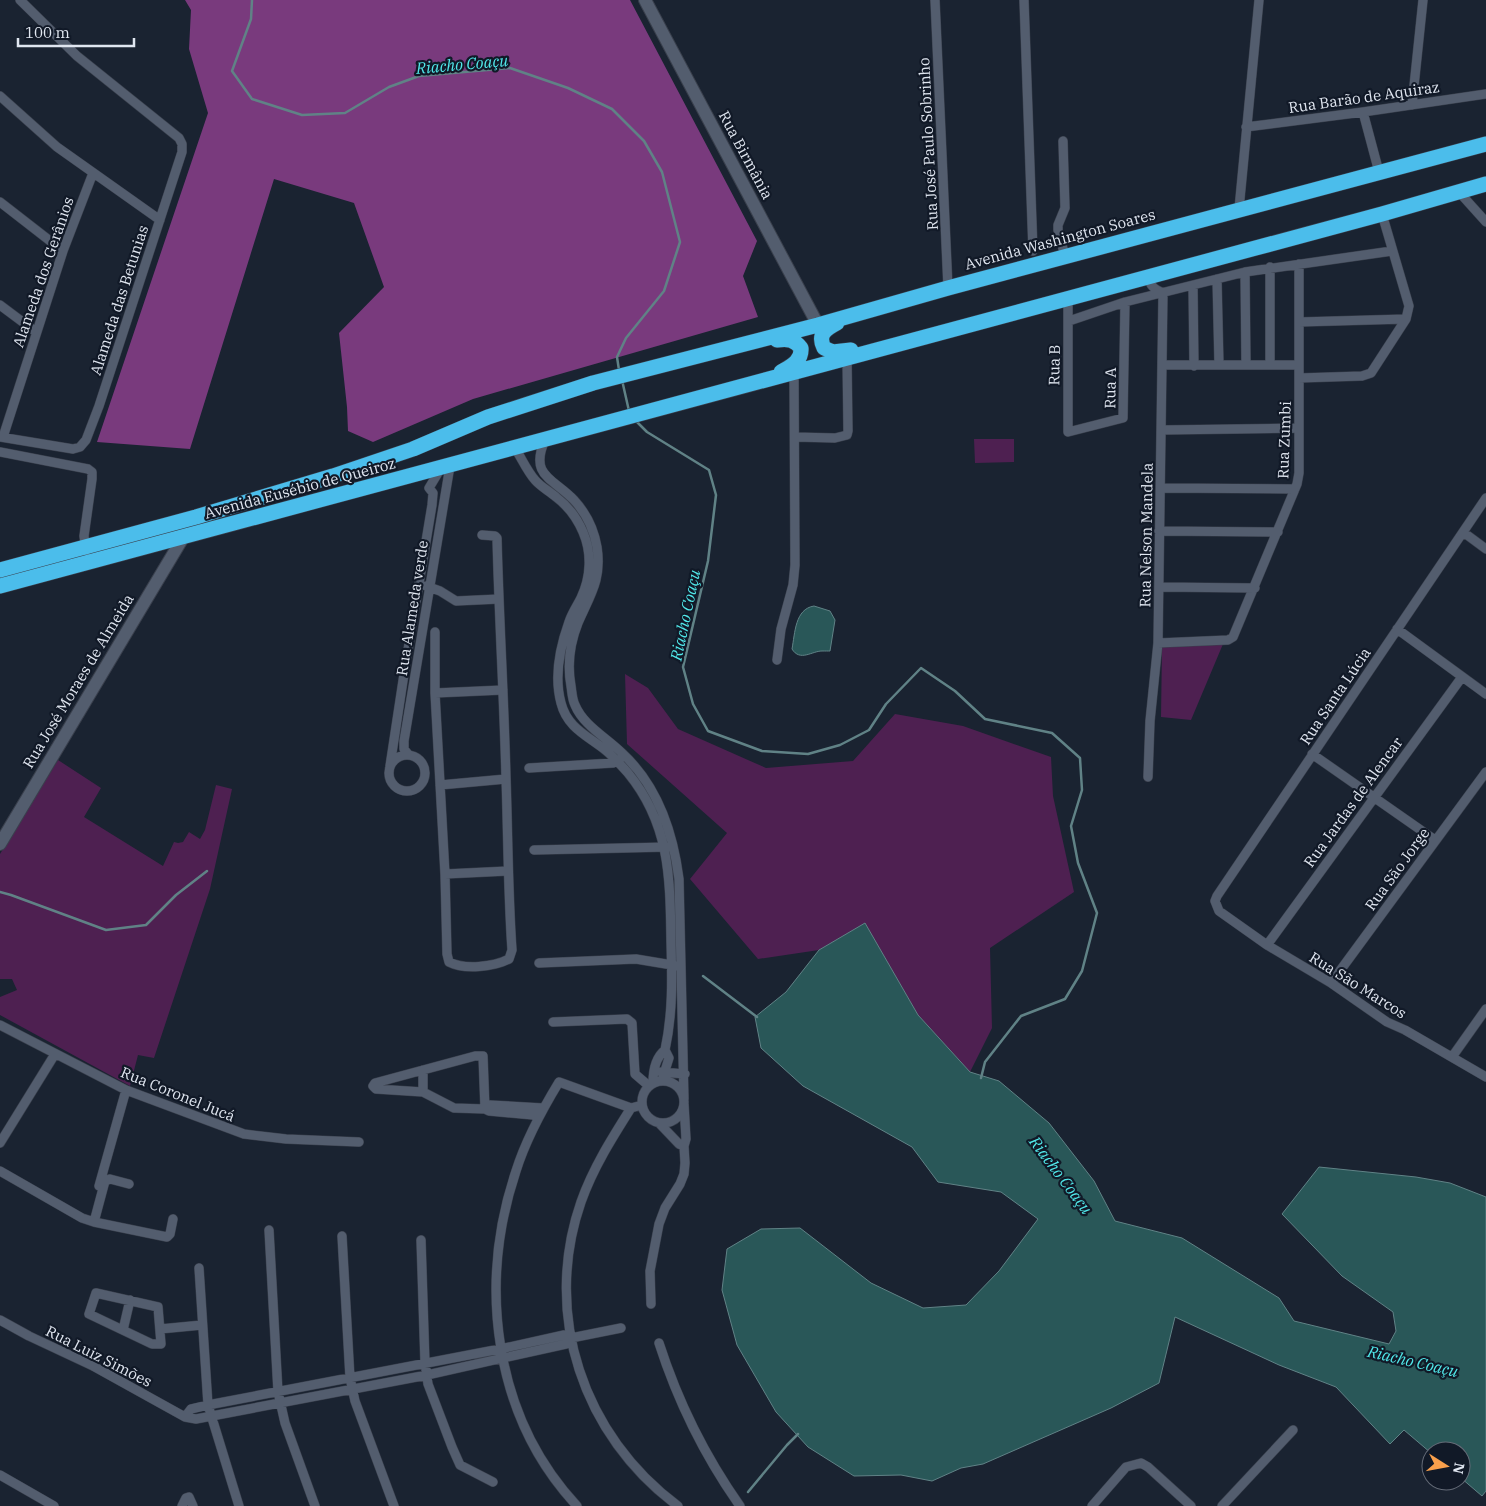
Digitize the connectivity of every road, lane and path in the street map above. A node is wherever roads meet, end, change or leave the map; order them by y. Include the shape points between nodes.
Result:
1 (20, 0) edge
2 (646, 0) edge
3 (936, 0) edge
4 (1024, 0) edge
5 (1259, 0) edge
6 (1424, 0) edge
7 (1486, 94) edge
8 (0, 96) edge
9 (1412, 105) junction
10 (1364, 112) junction
11 (1246, 127) junction
12 (1063, 141) dead end
13 (1486, 144) edge
14 (1379, 172) junction
15 (93, 173) junction
16 (1486, 184) edge
17 (1459, 192) junction
18 (0, 202) edge
19 (1239, 209) junction
20 (1382, 214) junction
21 (160, 220) junction
22 (1486, 222) edge
23 (63, 251) junction
24 (1032, 251) dead end
25 (1392, 251) junction
26 (1064, 256) junction
27 (1299, 264) junction
28 (1270, 267) junction
29 (1170, 271) junction
30 (1245, 272) junction
31 (1148, 276) junction
32 (1217, 279) junction
33 (1193, 286) junction
34 (948, 288) junction
35 (1174, 290) junction
36 (1163, 293) junction
37 (1068, 298) junction
38 (1125, 302) junction
39 (0, 305) edge
40 (854, 314) junction
41 (1406, 319) junction
42 (1069, 321) junction
43 (1298, 322) junction
44 (818, 325) junction
45 (36, 332) junction
46 (760, 340) junction
47 (866, 352) junction
48 (847, 358) junction
49 (1163, 365) junction
50 (1219, 365) junction
51 (1246, 365) junction
52 (1270, 365) junction
53 (1194, 366) junction
54 (1299, 366) junction
55 (644, 369) joint
56 (794, 372) junction
57 (768, 378) junction
58 (1299, 378) junction
59 (1299, 428) junction
60 (1162, 430) junction
61 (1068, 432) joint
62 (1, 437) edge
63 (795, 437) junction
64 (545, 440) junction
65 (515, 448) junction
66 (0, 452) edge
67 (445, 467) junction
68 (1160, 488) junction
69 (1295, 489) junction
70 (1486, 498) edge
71 (1159, 531) junction
72 (1278, 532) junction
73 (1463, 532) junction
74 (482, 535) dead end
75 (184, 536) junction
76 (159, 543) junction
77 (85, 548) junction
78 (1486, 549) edge
79 (102, 559) junction
80 (0, 570) edge
81 (418, 585) junction
82 (0, 586) edge
83 (430, 587) junction
84 (1159, 587) junction
85 (1255, 588) junction
86 (499, 599) junction
87 (139, 604) junction
88 (1397, 629) junction
89 (434, 632) dead end
90 (1158, 643) junction
91 (777, 660) dead end
92 (1462, 677) junction
93 (570, 682) junction
94 (559, 683) junction
95 (503, 690) junction
96 (435, 693) junction
97 (1486, 694) edge
98 (573, 699) junction
99 (561, 702) junction
100 (581, 716) junction
101 (572, 724) junction
102 (590, 725) junction
103 (583, 734) junction
104 (408, 754) junction
105 (1312, 754) junction
106 (621, 758) junction
107 (390, 766) junction
108 (528, 768) dead end
109 (1486, 772) edge
110 (1148, 777) dead end
111 (506, 779) junction
112 (440, 785) junction
113 (1374, 797) junction
114 (15, 812) junction
115 (0, 830) edge
116 (1435, 840) junction
117 (0, 844) edge
118 (669, 847) junction
119 (534, 850) dead end
120 (508, 871) junction
121 (445, 874) junction
122 (1219, 911) joint
123 (1267, 945) junction
124 (539, 963) dead end
125 (676, 966) junction
126 (1331, 983) junction
127 (1486, 1009) edge
128 (554, 1022) dead end
129 (0, 1024) edge
130 (684, 1043) junction
131 (666, 1046) junction
132 (54, 1054) junction
133 (1452, 1057) junction
134 (423, 1070) junction
135 (685, 1074) junction
136 (664, 1076) junction
137 (1486, 1077) edge
138 (651, 1081) junction
139 (126, 1090) junction
140 (424, 1092) junction
141 (684, 1101) junction
142 (642, 1105) junction
143 (543, 1108) junction
144 (631, 1108) junction
145 (485, 1109) junction
146 (538, 1118) junction
147 (658, 1123) junction
148 (359, 1142) dead end
149 (0, 1143) edge
150 (684, 1146) junction
151 (0, 1171) edge
152 (129, 1184) dead end
153 (173, 1219) dead end
154 (92, 1221) junction
155 (269, 1230) dead end
156 (342, 1236) dead end
157 (421, 1240) dead end
158 (199, 1268) dead end
159 (130, 1300) junction
160 (650, 1304) dead end
161 (0, 1320) edge
162 (202, 1326) junction
163 (621, 1328) dead end
164 (160, 1329) junction
165 (124, 1330) junction
166 (571, 1338) junction
167 (659, 1343) dead end
168 (500, 1349) junction
169 (502, 1359) junction
170 (425, 1363) junction
171 (427, 1375) junction
172 (350, 1378) junction
173 (352, 1389) junction
174 (278, 1392) junction
175 (280, 1403) junction
176 (208, 1405) junction
177 (211, 1416) junction
178 (185, 1417) junction
179 (1293, 1430) dead end
180 (0, 1475) edge
181 (493, 1482) dead end
182 (236, 1505) edge
183 (54, 1506) edge
184 (182, 1506) edge
185 (194, 1506) edge
186 (315, 1506) edge
187 (394, 1506) edge
188 (577, 1506) edge
189 (678, 1506) edge
190 (740, 1506) edge
191 (1092, 1506) edge
192 (1191, 1506) edge
193 (1222, 1506) edge

1 - 21 street, Alameda das Betunias via 77,56 179,138 182,152
2 - 44 street, Rua Birmânia
3 - 34 street, Rua José Paulo Sobrinho
4 - 24 street
5 - 11 street
6 - 9 street
7 - 9 street, Rua Barão de Aquiraz
8 - 15 street via 57,147
9 - 10 street, Rua Barão de Aquiraz
10 - 11 street, Rua Barão de Aquiraz
10 - 14 street
11 - 19 street
12 - 26 street via 1065,208 1058,230
13 - 14 highway, Avenida Washington Soares
14 - 19 highway, Avenida Washington Soares
15 - 21 street
15 - 23 street, Alameda dos Gerânios
16 - 17 highway
17 - 20 highway
17 - 22 street
18 - 23 street
19 - 26 highway, Avenida Washington Soares
20 - 25 street
20 - 29 highway
21 - 62 street, Alameda das Betunias via 84,444 72,449
23 - 45 street, Alameda dos Gerânios
25 - 27 street
25 - 41 street via 1408,302
26 - 34 highway, Avenida Washington Soares
27 - 28 street
27 - 43 street, Rua Zumbi
28 - 30 street
28 - 52 street
29 - 31 highway
29 - 35 street
30 - 32 street
30 - 51 street
31 - 36 street via 1149,284
31 - 37 highway
32 - 33 street
32 - 50 street
33 - 35 street
33 - 53 street
34 - 40 highway, Avenida Washington Soares
35 - 36 street
36 - 38 street
36 - 49 street, Rua Nelson Mandela
37 - 42 street, Rua B
37 - 47 highway
38 - 42 street
38 - 61 street, Rua A via 1123,418
39 - 45 street
40 - 44 highway, Avenida Washington Soares
40 - 47 highway via 824,330 821,343 831,351
41 - 43 street
41 - 58 street via 1371,373
42 - 61 street, Rua B
43 - 54 street, Rua Zumbi
44 - 46 highway, Avenida Washington Soares
45 - 62 street, Alameda dos Gerânios
46 - 55 highway, Avenida Washington Soares
46 - 57 highway via 788,339 801,348 796,362
47 - 48 highway
48 - 56 highway
48 - 63 street via 847,435 838,438
49 - 53 street
49 - 60 street, Rua Nelson Mandela
50 - 51 street
50 - 53 street
51 - 52 street
52 - 54 street
54 - 58 street, Rua Zumbi
55 - 77 highway, Avenida Eusébio de Queiroz via 488,418 340,474
56 - 57 highway
56 - 63 street
57 - 64 highway, Avenida Eusébio de Queiroz
58 - 59 street, Rua Zumbi
59 - 60 street
59 - 69 street, Rua Zumbi via 1299,474
60 - 68 street, Rua Nelson Mandela
63 - 91 street via 795,565
64 - 65 highway, Avenida Eusébio de Queiroz
64 - 93 street via 539,458 543,474 582,510 595,537 598,556 595,586 571,646
65 - 67 highway, Avenida Eusébio de Queiroz
65 - 94 street via 535,480 574,516 588,548 586,583 566,631 560,656
66 - 77 street via 92,472
67 - 75 highway, Avenida Eusébio de Queiroz
67 - 81 street, Rua Alameda verde via 428,488 433,493 432,506
67 - 83 street, Rua Alameda verde
68 - 69 street
68 - 71 street, Rua Nelson Mandela
69 - 72 street, Rua Zumbi
70 - 73 street, Rua Santa Lúcia
71 - 72 street
71 - 84 street, Rua Nelson Mandela
72 - 85 street, Rua Zumbi
73 - 78 street
73 - 88 street, Rua Santa Lúcia
74 - 86 street via 496,538
75 - 76 highway, Avenida Eusébio de Queiroz
75 - 87 street, Rua José Moraes de Almeida
76 - 79 highway, Avenida Eusébio de Queiroz
76 - 87 street, Rua José Moraes de Almeida via 163,547 163,559
77 - 79 street via 92,556
77 - 80 highway, Avenida Eusébio de Queiroz
79 - 82 highway, Avenida Eusébio de Queiroz
81 - 83 street
81 - 107 street, Rua Alameda verde
83 - 86 street via 456,601
83 - 104 street, Rua Alameda verde via 404,741
84 - 85 street
84 - 90 street, Rua Nelson Mandela
85 - 90 street, Rua Zumbi via 1234,635 1228,640
86 - 95 street
87 - 114 street, Rua José Moraes de Almeida
88 - 92 street
88 - 105 street, Rua Santa Lúcia
89 - 96 street
90 - 110 street, Rua Nelson Mandela
92 - 97 street
92 - 113 street, Rua Jardas de Alencar
93 - 94 street
93 - 98 street
94 - 99 street
95 - 96 street
95 - 111 street
96 - 112 street
98 - 99 street
98 - 100 street
99 - 101 street
100 - 101 street
100 - 102 street
101 - 103 street
102 - 103 street
102 - 106 street
103 - 106 street
104 - 107 street
104 - 107 street via 419,758 425,768 424,780 416,788 404,790 394,785 389,775
105 - 113 street
105 - 122 street, Rua Santa Lúcia via 1217,896
106 - 108 street via 613,763
106 - 118 street via 647,800
109 - 116 street, Rua São Jorge
111 - 112 street
111 - 120 street
112 - 121 street
113 - 116 street
113 - 123 street, Rua Jardas de Alencar
114 - 115 street, Rua José Moraes de Almeida
114 - 117 street, Rua José Moraes de Almeida
116 - 126 street, Rua São Jorge
118 - 119 street
118 - 125 street
120 - 121 street
120 - 121 street via 509,959 467,967 456,966 448,959
122 - 123 street, Rua São Marcos
123 - 126 street, Rua São Marcos
124 - 125 street via 636,960
125 - 130 street
125 - 131 street
126 - 133 street, Rua São Marcos via 1387,1022
127 - 133 street
128 - 138 street via 627,1019 632,1023 634,1074
129 - 132 street, Rua Coronel Jucá
130 - 131 street
130 - 135 street
131 - 136 street via 668,1058
131 - 138 street via 658,1056
132 - 139 street, Rua Coronel Jucá
132 - 149 street
133 - 137 street, Rua São Marcos
134 - 140 street
134 - 140 street via 373,1086 376,1089
134 - 145 street via 483,1056
135 - 136 street
135 - 141 street
136 - 138 street
136 - 141 street via 677,1085
138 - 142 street via 643,1095
139 - 148 street, Rua Coronel Jucá via 244,1134
139 - 154 street
140 - 145 street via 454,1108
141 - 147 street via 681,1114 674,1121
141 - 150 street
142 - 144 street
142 - 147 street via 649,1118
143 - 144 street via 559,1082
143 - 145 street via 490,1105
143 - 146 street
144 - 166 street via 596,1166 576,1220 566,1286
145 - 146 street
146 - 168 street via 516,1169 501,1227 496,1288
147 - 150 street
150 - 160 street via 684,1174 666,1208 655,1239 650,1271
151 - 154 street
152 - 154 street via 110,1179 105,1181
153 - 154 street via 167,1237
155 - 174 street
156 - 172 street
157 - 170 street
158 - 162 street
159 - 164 street via 158,1307
159 - 165 street
159 - 165 street via 96,1293 89,1314
161 - 178 street, Rua Luiz Simões
162 - 164 street
162 - 176 street
163 - 166 street
164 - 165 street via 161,1344 152,1344
166 - 168 street via 564,1335
166 - 169 street via 566,1344
166 - 189 street via 586,1388 612,1436 646,1478
167 - 190 street via 695,1434
168 - 169 street
168 - 170 street
169 - 171 street
169 - 188 street via 516,1406 533,1445
170 - 171 street
170 - 172 street
171 - 173 street
171 - 181 street via 460,1465
172 - 173 street
172 - 174 street
173 - 175 street
173 - 187 street
174 - 175 street
174 - 176 street
175 - 177 street
175 - 186 street
176 - 177 street
176 - 178 street via 191,1409
177 - 178 street
177 - 182 street
179 - 193 street
180 - 183 street
184 - 185 street via 189,1497
191 - 192 street via 1126,1467 1141,1463

